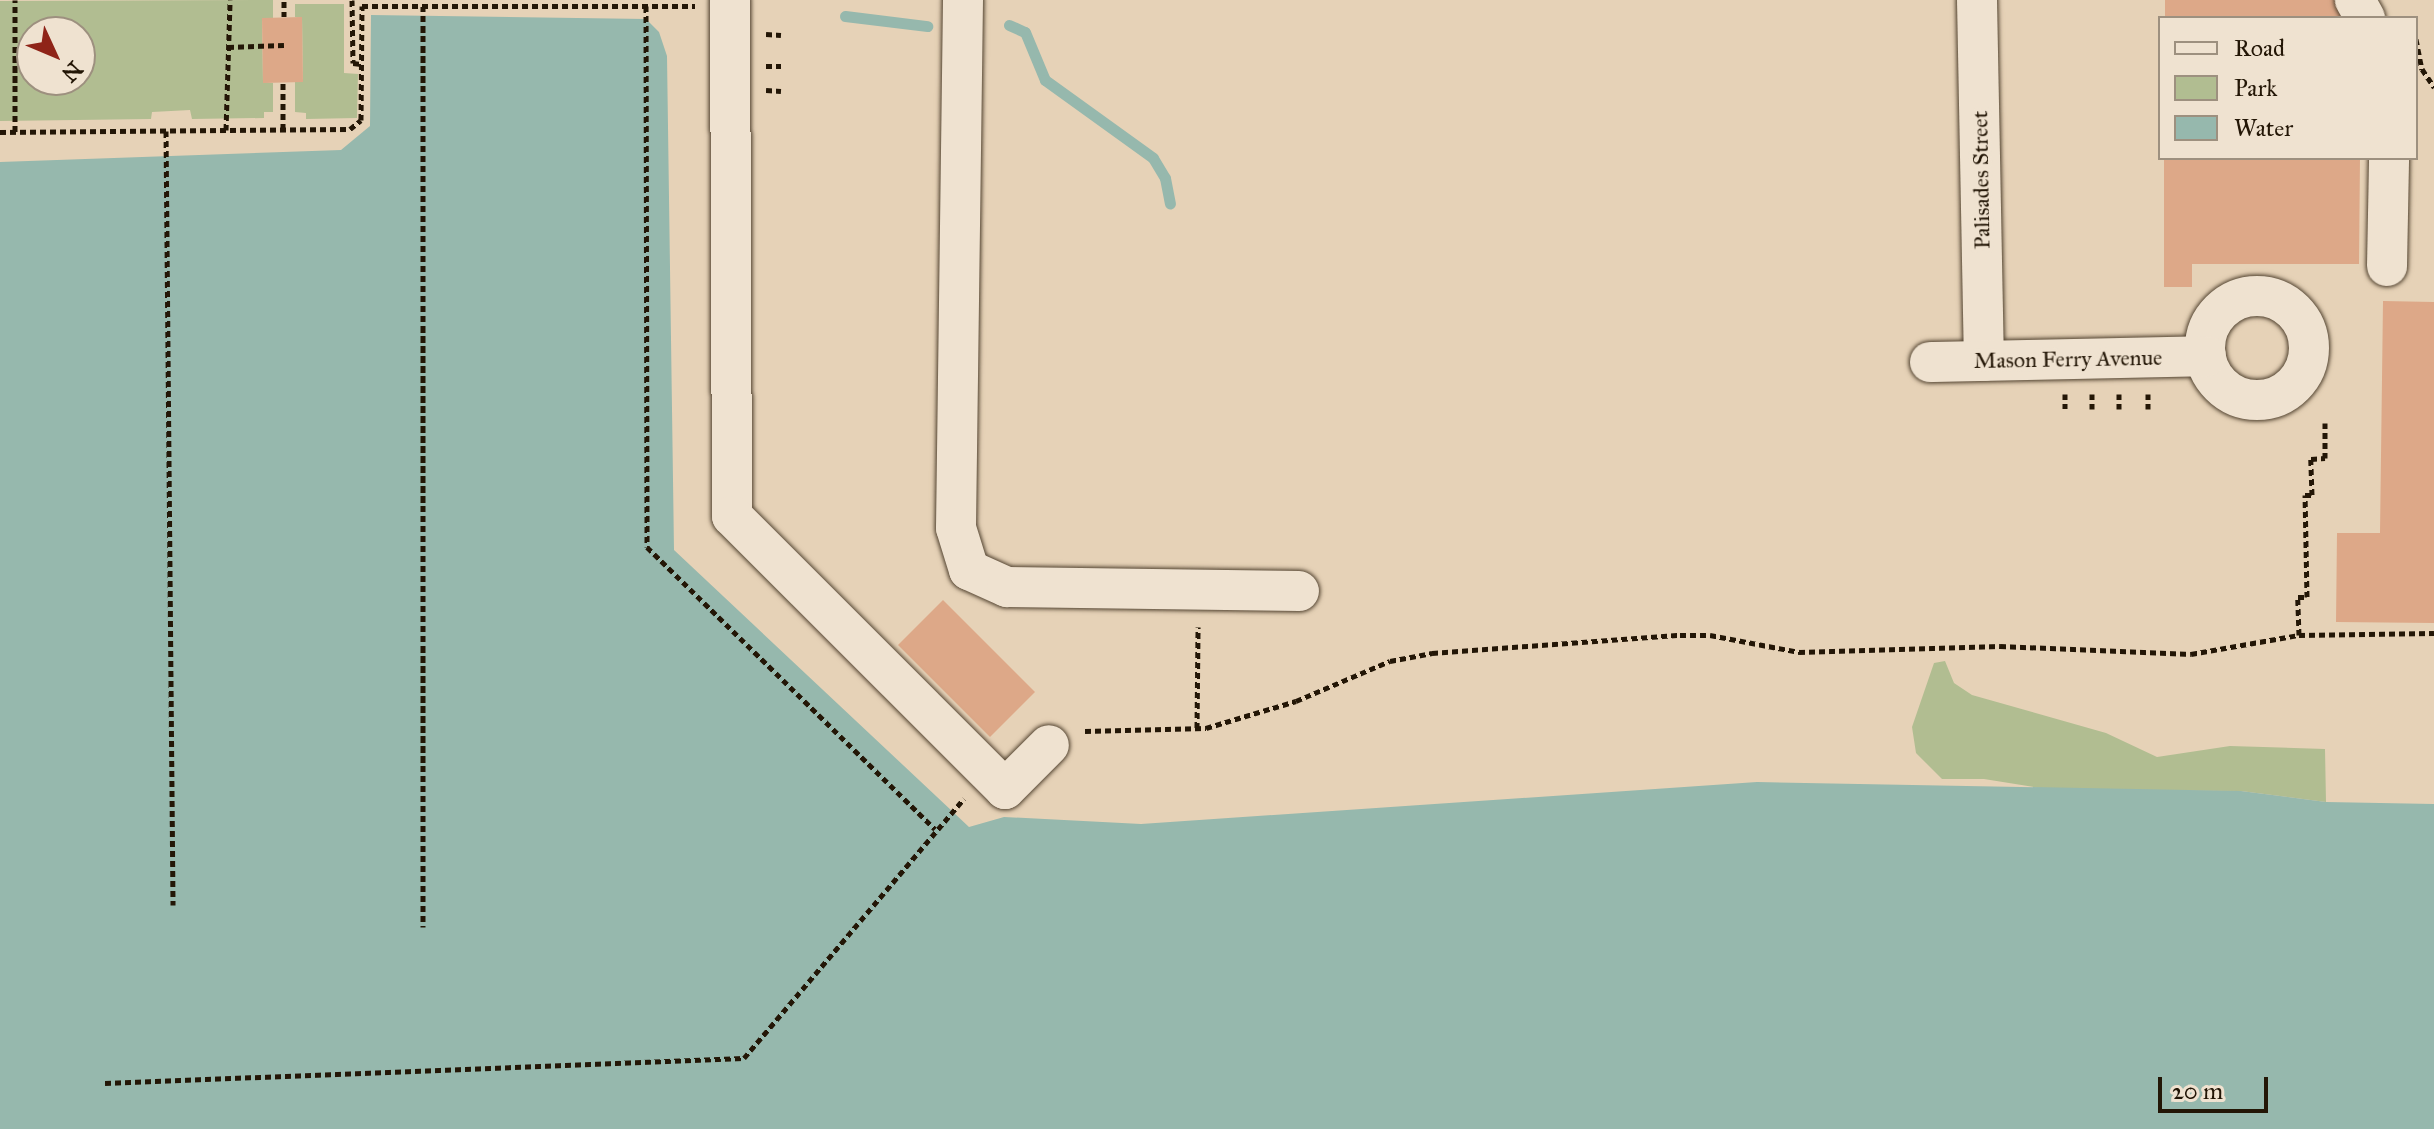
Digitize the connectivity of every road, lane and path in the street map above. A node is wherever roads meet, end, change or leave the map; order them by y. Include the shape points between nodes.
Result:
1 (15, 0) edge
2 (230, 0) edge
3 (284, 0) edge
4 (352, 0) edge
5 (963, 0) edge
6 (1977, 0) edge
7 (730, 3) edge
8 (423, 6) junction
9 (646, 6) junction
10 (284, 17) dead end
11 (284, 45) dead end
12 (228, 47) junction
13 (2418, 49) edge
14 (647, 56) dead end
15 (361, 64) junction
16 (283, 83) dead end
17 (2434, 87) edge
18 (226, 130) junction
19 (283, 130) junction
20 (166, 131) junction
21 (0, 132) edge
22 (15, 132) junction
23 (2389, 160) edge
24 (2387, 266) dead end
25 (2206, 356) dead end
26 (1984, 361) junction
27 (1930, 362) dead end
28 (2325, 423) dead end
29 (1198, 590) junction
30 (1299, 591) dead end
31 (2434, 633) edge
32 (2299, 635) junction
33 (1197, 728) junction
34 (1049, 745) joint
35 (953, 812) dead end
36 (173, 905) dead end
37 (423, 927) dead end
38 (105, 1083) dead end

1 - 22 path
2 - 12 path
3 - 10 path
4 - 15 path via 353,63
5 - 29 street via 956,528 962,554 969,570 1007,587
6 - 26 street, Palisades Street
7 - 9 path
7 - 34 street via 732,516 1005,789
8 - 9 path
8 - 15 path via 362,6
8 - 37 path
9 - 14 path
11 - 12 path
12 - 18 path
13 - 17 path via 2422,69
15 - 19 path via 361,120 350,129
16 - 19 path
18 - 19 path
18 - 20 path
20 - 22 path
20 - 36 path
21 - 22 path
23 - 24 street
25 - 26 street, Mason Ferry Avenue
26 - 27 street, Mason Ferry Avenue
28 - 32 path via 2325,458 2311,459 2312,495 2305,495 2307,597 2298,597
29 - 30 street
29 - 33 path
31 - 32 path
32 - 33 path via 2191,654 2000,646 1799,652 1695,635 1432,653 1390,661 1272,709
33 - 34 path via 1061,732
35 - 38 path via 744,1058

